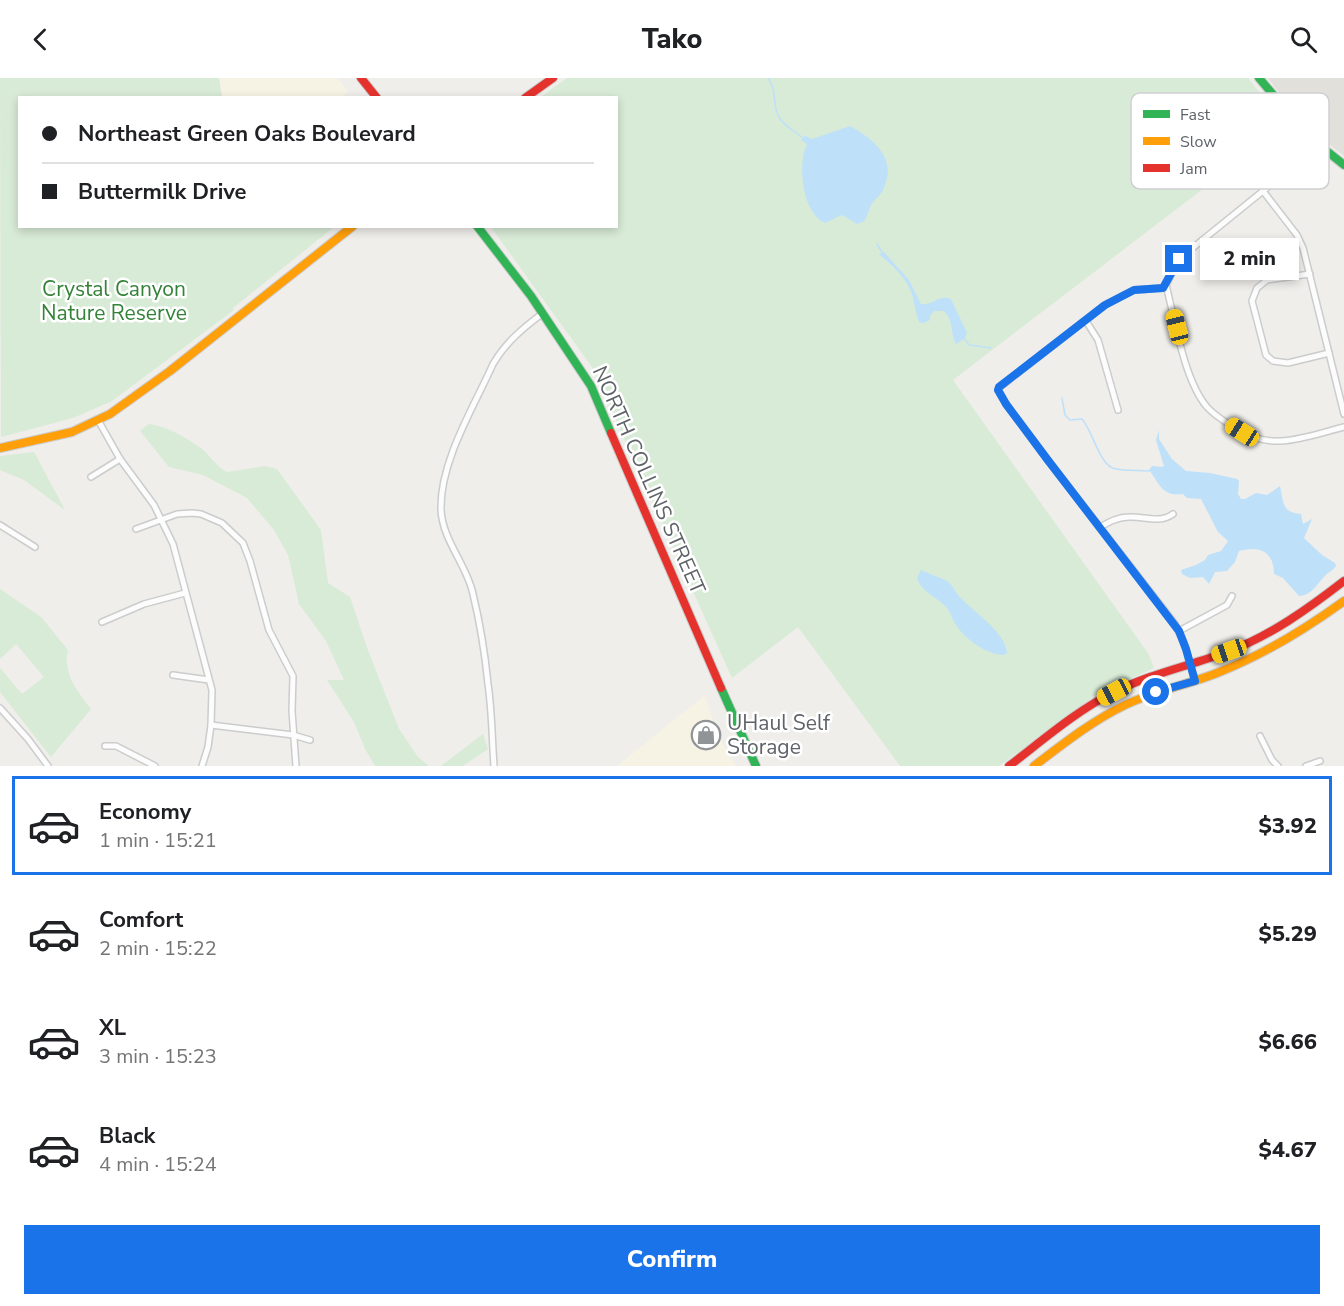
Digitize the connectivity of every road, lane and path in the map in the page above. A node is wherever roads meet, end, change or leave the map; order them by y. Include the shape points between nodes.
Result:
1 (361, 78) edge
2 (553, 78) edge
3 (1259, 78) edge
4 (1271, 93) edge
5 (375, 96) edge
6 (528, 96) edge
7 (1329, 154) edge
8 (1344, 165) edge
9 (1265, 189) edge
10 (1263, 191) junction
11 (350, 228) edge
12 (479, 228) edge
13 (1310, 274) junction
14 (1166, 285) junction
15 (543, 313) junction
16 (1086, 321) junction
17 (1329, 353) junction
18 (1341, 390) edge
19 (1118, 410) dead end
20 (1344, 414) edge
21 (98, 420) junction
22 (1344, 427) edge
23 (0, 448) edge
24 (120, 459) junction
25 (91, 477) dead end
26 (1173, 514) dead end
27 (162, 520) junction
28 (0, 525) edge
29 (1100, 527) junction
30 (136, 529) dead end
31 (35, 547) dead end
32 (1344, 581) edge
33 (185, 593) junction
34 (1232, 596) dead end
35 (1344, 601) edge
36 (102, 622) dead end
37 (1179, 631) junction
38 (1191, 665) junction
39 (173, 675) dead end
40 (209, 680) junction
41 (1195, 681) junction
42 (0, 708) edge
43 (211, 725) junction
44 (293, 735) junction
45 (1260, 736) dead end
46 (310, 740) dead end
47 (105, 746) dead end
48 (1320, 761) dead end
49 (48, 766) edge
50 (155, 766) edge
51 (202, 766) edge
52 (296, 766) edge
53 (494, 766) edge
54 (756, 766) edge
55 (1009, 766) edge
56 (1034, 766) edge
57 (1278, 766) edge
58 (1306, 766) edge

1 - 5 main road
2 - 6 main road
3 - 4 main road
7 - 8 main road
9 - 10 street
10 - 13 street via 1297,235
10 - 14 street via 1179,259
11 - 21 main road via 170,371
12 - 15 main road, NORTH COLLINS STREET
13 - 17 street
13 - 17 street via 1267,280 1257,288 1252,301 1266,355 1273,362 1288,363
14 - 16 street via 1128,292
14 - 22 street via 1193,384 1216,415 1253,438 1272,441
15 - 53 street via 501,350 452,456 442,494 442,516 473,594 488,684
15 - 54 main road, NORTH COLLINS STREET via 591,386
16 - 19 street via 1098,340
16 - 29 street via 999,387 999,392
17 - 18 street
18 - 20 street
21 - 23 main road via 72,432
21 - 24 street
24 - 25 street
24 - 27 street
26 - 29 street via 1161,519 1122,517
27 - 30 street
27 - 33 street via 173,544
27 - 44 street via 183,513 201,514 222,523 243,543 269,630 292,676
28 - 31 street
29 - 37 street
32 - 38 main road via 1290,620
33 - 36 street via 144,604
33 - 40 street
34 - 37 street via 1224,607
35 - 41 main road via 1279,644
37 - 38 street
38 - 41 street
38 - 55 main road via 1104,698
39 - 40 street
40 - 43 street
41 - 56 main road via 1117,709
42 - 49 street
43 - 44 street
43 - 51 street
44 - 46 street
44 - 52 street
45 - 57 street
47 - 50 street via 116,746
48 - 58 street

